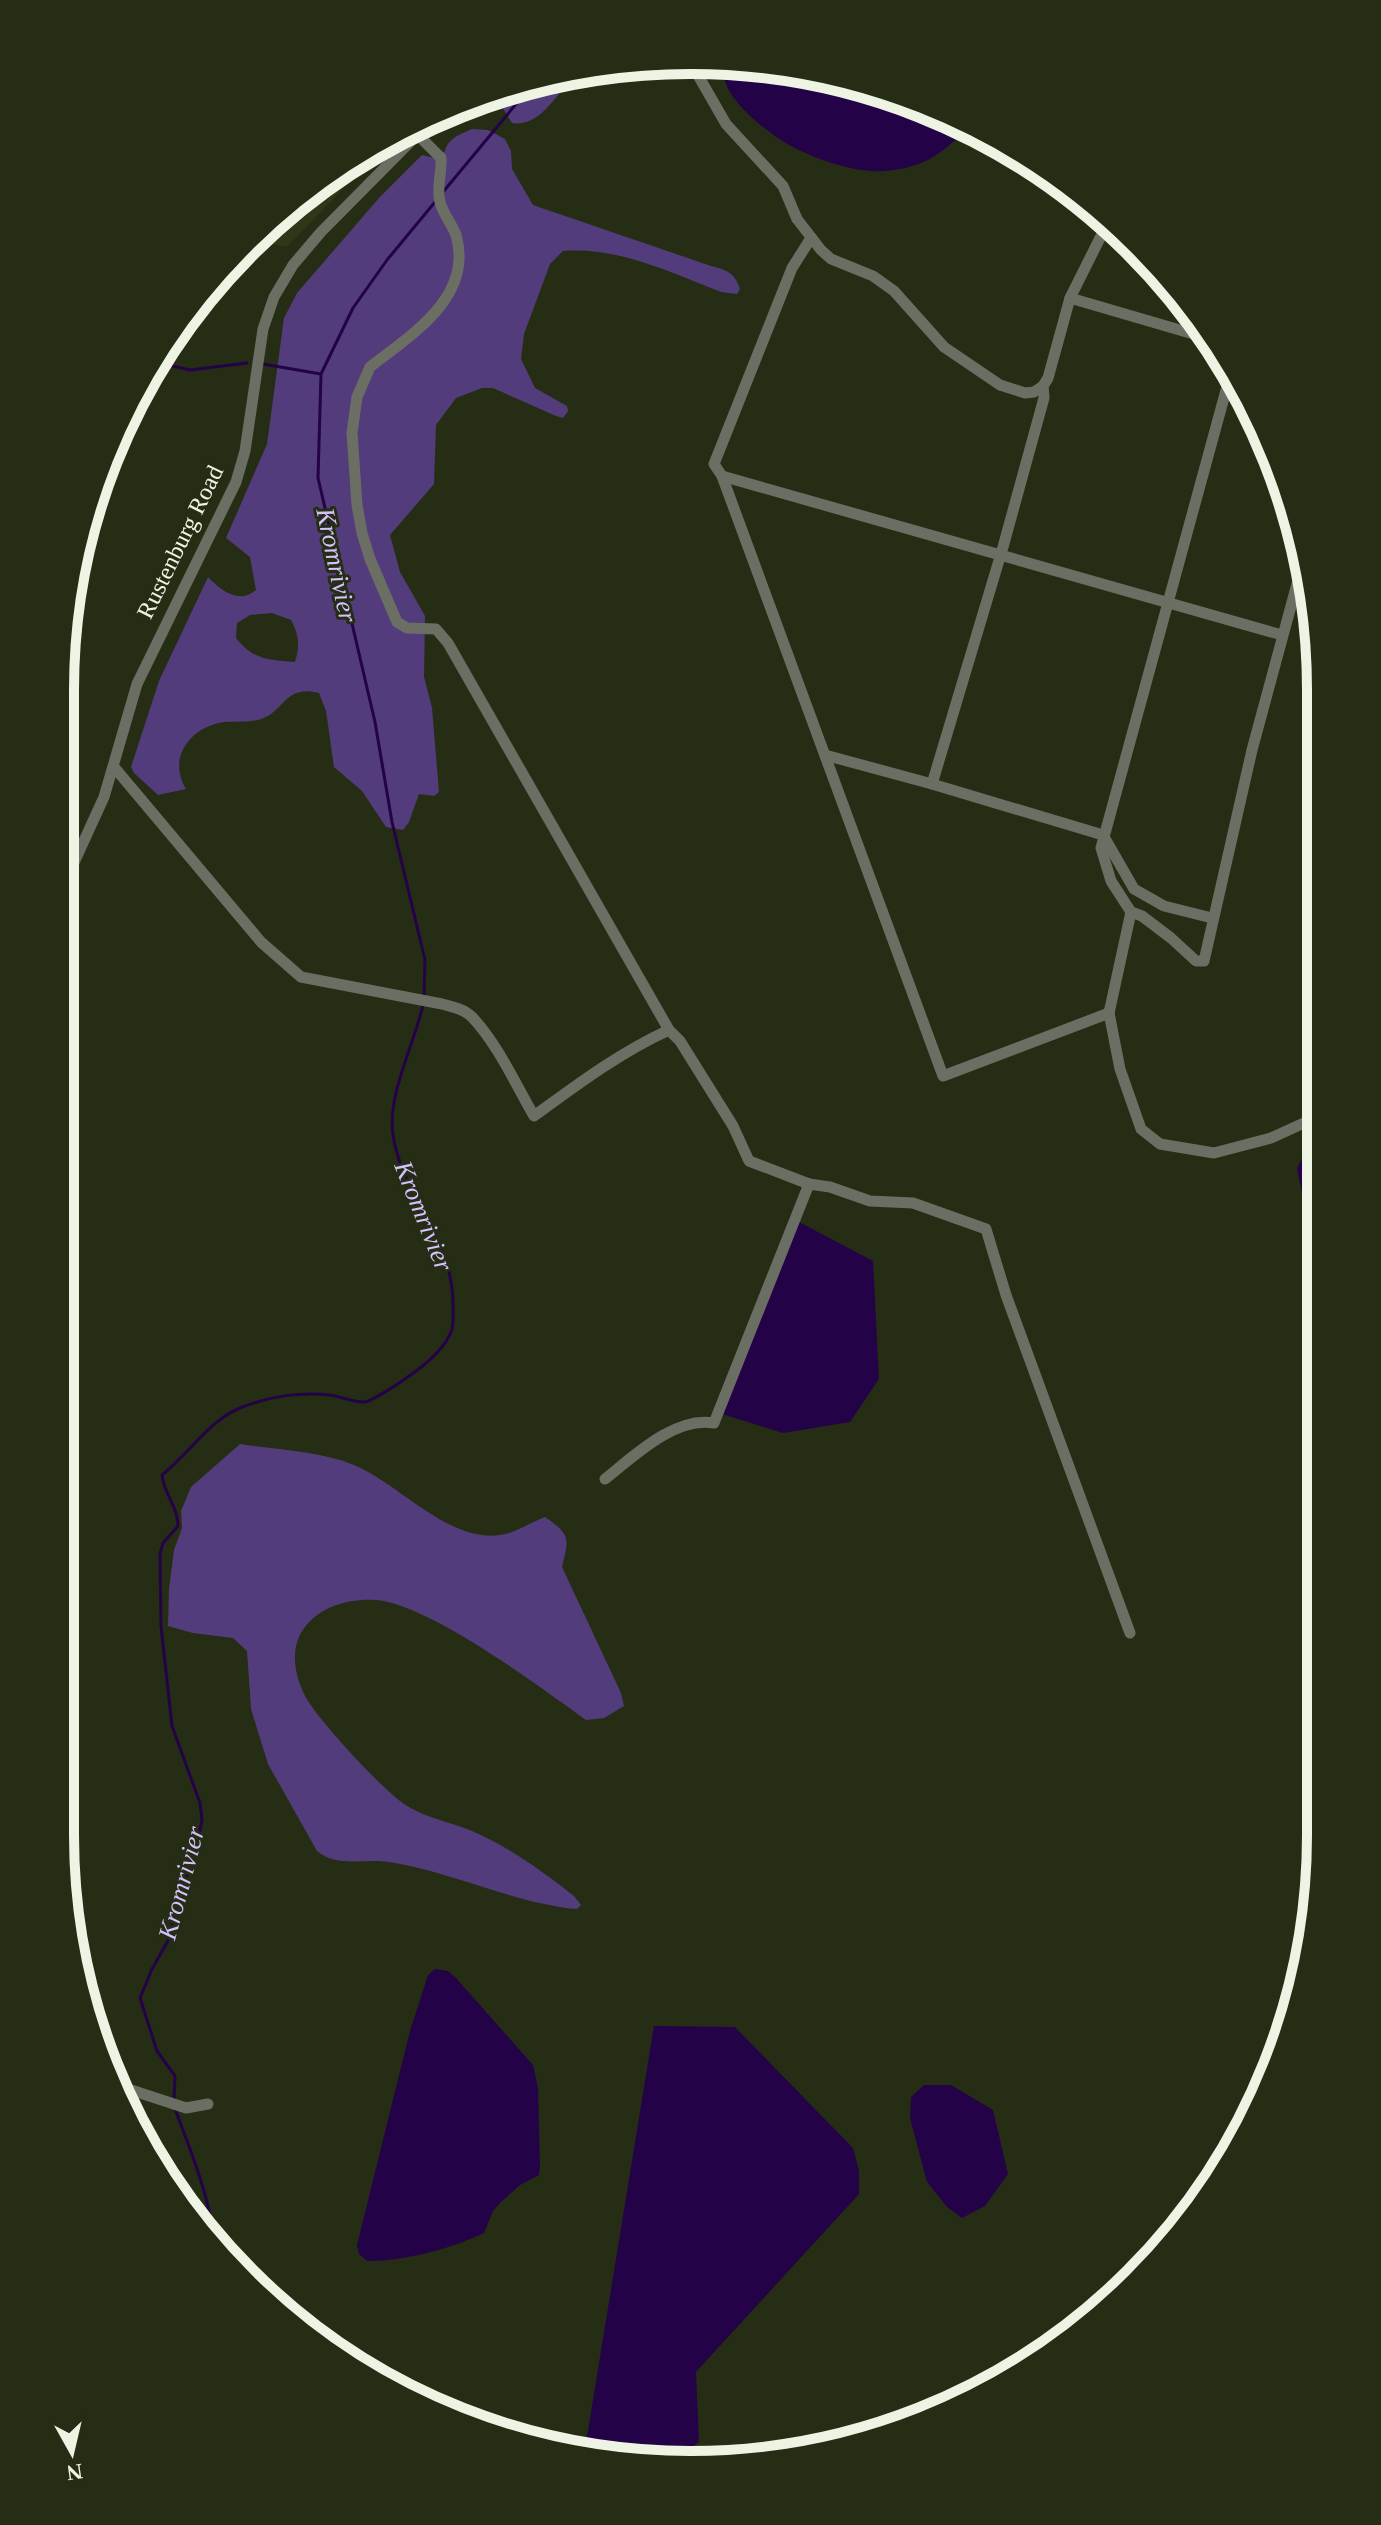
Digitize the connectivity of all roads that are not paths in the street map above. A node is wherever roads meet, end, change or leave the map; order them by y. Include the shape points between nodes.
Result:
1 (697, 74) edge
2 (420, 137) edge
3 (412, 141) edge
4 (1103, 233) edge
5 (811, 238) junction
6 (1070, 298) junction
7 (1193, 334) edge
8 (1043, 386) junction
9 (1227, 387) edge
10 (722, 476) junction
11 (1000, 555) junction
12 (1297, 582) edge
13 (1166, 603) junction
14 (1282, 635) junction
15 (825, 755) junction
16 (114, 767) junction
17 (932, 784) junction
18 (1103, 835) junction
19 (74, 863) edge
20 (1131, 912) junction
21 (1212, 918) junction
22 (1109, 1013) junction
23 (669, 1030) junction
24 (1307, 1122) edge
25 (809, 1184) junction
26 (605, 1479) dead end
27 (1130, 1633) dead end
28 (130, 2090) edge
29 (208, 2104) dead end

1 - 5 street via 726,124 783,186
2 - 23 street via 441,158 440,201 455,234 458,264 438,311 365,374 352,433 362,533 397,622 407,628 436,629 448,643
3 - 16 street, Rustenburg Road via 321,232 274,297 263,329 236,482 137,684
4 - 6 street
5 - 8 street via 831,259 894,291 944,347 986,377 1025,393
5 - 10 street via 792,268 714,464
6 - 7 street
6 - 8 street
8 - 11 street
9 - 13 street
10 - 11 street
10 - 15 street
11 - 13 street
11 - 17 street
12 - 14 street
13 - 14 street
13 - 18 street
14 - 21 street
15 - 17 street
15 - 22 street via 943,1076
16 - 19 street, Rustenburg Road
16 - 23 street via 261,942 301,977 458,1008 471,1016 498,1054 534,1116 598,1069
17 - 18 street
18 - 20 street via 1104,863
18 - 21 street via 1134,889 1164,906
20 - 21 street via 1196,961 1204,961
20 - 22 street
22 - 24 street via 1120,1069 1141,1129 1160,1144 1214,1153 1271,1138
23 - 25 street via 733,1126 749,1161
25 - 26 street via 714,1423 698,1420 642,1447
25 - 27 street via 870,1201 913,1203 986,1229
28 - 29 street via 186,2108

